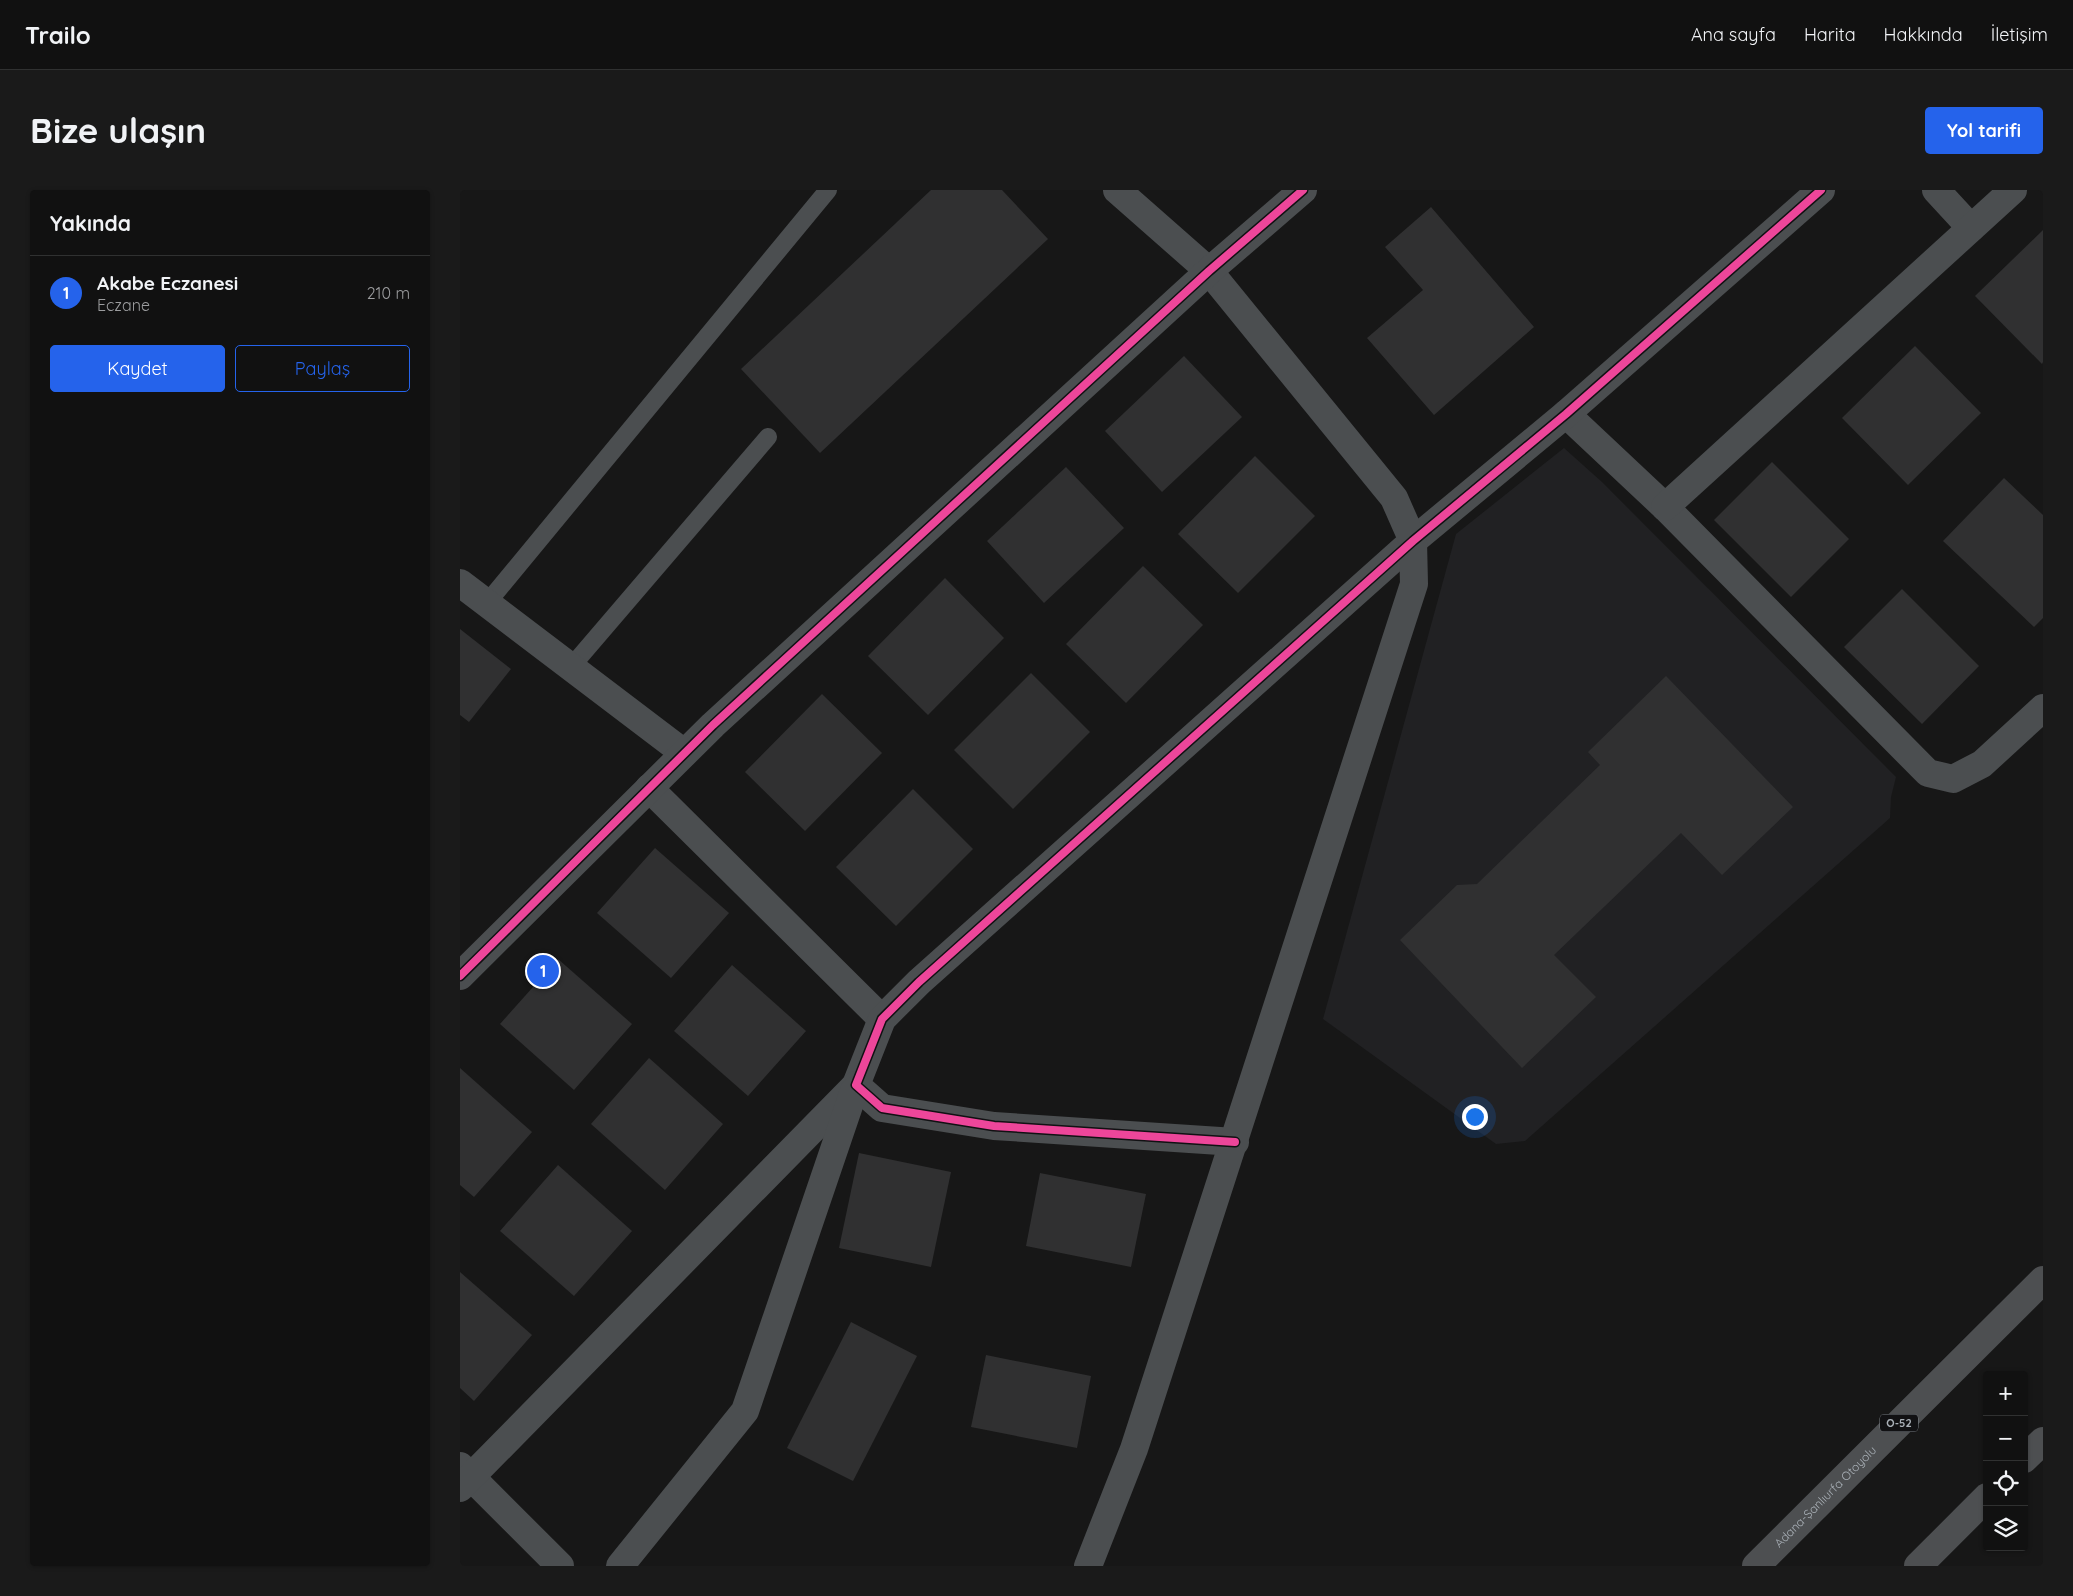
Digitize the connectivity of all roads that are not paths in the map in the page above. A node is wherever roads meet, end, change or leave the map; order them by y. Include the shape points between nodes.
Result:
1 (828, 190) edge
2 (1117, 190) edge
3 (1303, 190) edge
4 (1821, 190) edge
5 (1936, 190) edge
6 (2013, 190) edge
7 (1971, 228) junction
8 (1209, 271) junction
9 (1566, 414) junction
10 (768, 437) dead end
11 (1665, 507) junction
12 (1413, 541) junction
13 (461, 585) edge
14 (487, 603) junction
15 (571, 667) junction
16 (2043, 708) edge
17 (684, 753) junction
18 (649, 788) junction
19 (460, 976) edge
20 (882, 1019) junction
21 (856, 1085) junction
22 (1235, 1142) junction
23 (2043, 1280) edge
24 (2043, 1441) edge
25 (2028, 1456) edge
26 (464, 1477) edge
27 (1983, 1501) edge
28 (560, 1566) edge
29 (620, 1566) edge
30 (1088, 1566) edge
31 (1756, 1566) edge
32 (1918, 1566) edge

1 - 14 lane
2 - 8 street
3 - 8 street
4 - 9 street
5 - 7 street
6 - 7 street
7 - 11 street
8 - 12 street via 1394,498
8 - 17 street
9 - 11 street
9 - 12 street
10 - 15 lane
11 - 16 street via 1928,773 1953,779 1982,764
12 - 20 street via 919,982
12 - 22 street via 1414,584
13 - 14 street
14 - 15 street
15 - 17 street
17 - 18 street
18 - 19 street
18 - 20 street
20 - 21 street
21 - 22 street via 882,1108 994,1126
21 - 26 street
21 - 29 street via 745,1410
22 - 30 street via 1134,1449
23 - 31 highway, Adana-Şanlıurfa Otoyolu / O-52
24 - 25 highway
26 - 28 street
27 - 32 highway

